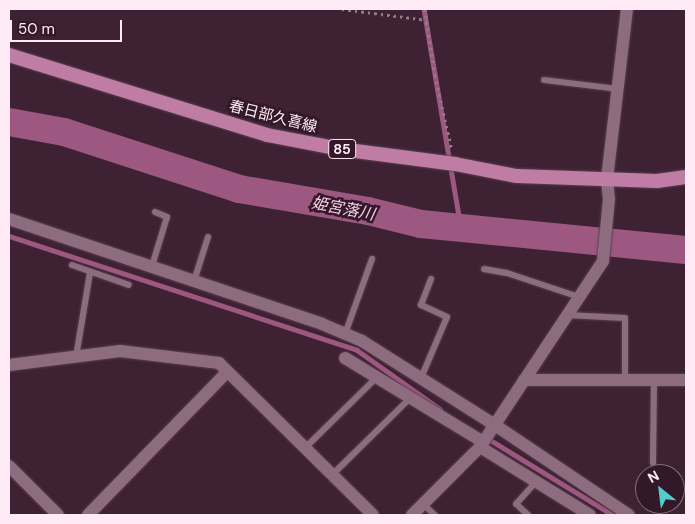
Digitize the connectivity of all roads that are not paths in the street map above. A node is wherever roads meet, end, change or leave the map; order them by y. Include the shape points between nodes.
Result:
1 (627, 9) edge
2 (9, 54) edge
3 (544, 80) dead end
4 (618, 89) junction
5 (686, 177) edge
6 (607, 179) junction
7 (155, 212) dead end
8 (9, 219) edge
9 (208, 237) dead end
10 (372, 259) dead end
11 (72, 265) dead end
12 (152, 266) junction
13 (484, 269) dead end
14 (90, 272) junction
15 (431, 279) dead end
16 (194, 281) junction
17 (129, 285) dead end
18 (579, 297) junction
19 (567, 315) junction
20 (345, 334) junction
21 (76, 357) junction
22 (345, 358) dead end
23 (9, 365) edge
24 (227, 372) junction
25 (377, 377) junction
26 (422, 378) junction
27 (524, 380) junction
28 (625, 380) junction
29 (654, 380) junction
30 (686, 380) edge
31 (411, 397) junction
32 (494, 426) junction
33 (482, 444) junction
34 (305, 448) junction
35 (653, 463) dead end
36 (9, 466) edge
37 (332, 476) junction
38 (537, 481) junction
39 (423, 504) junction
40 (58, 515) edge
41 (88, 515) edge
42 (373, 515) edge
43 (412, 515) edge
44 (434, 515) edge
45 (528, 515) edge
46 (590, 515) edge
47 (629, 515) edge

1 - 4 street
2 - 6 main road, 春日部久喜線 / 85 via 267,135 517,176
3 - 4 lane
4 - 6 street
5 - 6 main road, 春日部久喜線 / 85 via 657,182
6 - 18 street via 609,199 603,261
7 - 12 lane via 167,217
8 - 12 street
9 - 16 lane
10 - 20 lane
11 - 14 lane
12 - 16 street
13 - 18 lane via 507,273
14 - 17 lane
14 - 21 lane
15 - 26 lane via 421,305 447,317
16 - 20 street
18 - 19 street
19 - 27 street
19 - 28 lane via 626,318
20 - 26 street
21 - 23 street
21 - 24 street via 120,351 219,363
22 - 25 street
24 - 34 street
24 - 41 street
25 - 31 street
25 - 34 lane
26 - 32 street
27 - 28 street
27 - 32 street
28 - 29 street
29 - 30 street
29 - 35 lane
31 - 33 street
31 - 37 lane
32 - 33 street
32 - 47 street
33 - 38 street
33 - 39 street
34 - 37 street
36 - 40 street
37 - 42 street
38 - 45 lane via 516,504
38 - 46 street
39 - 43 street
39 - 44 lane

